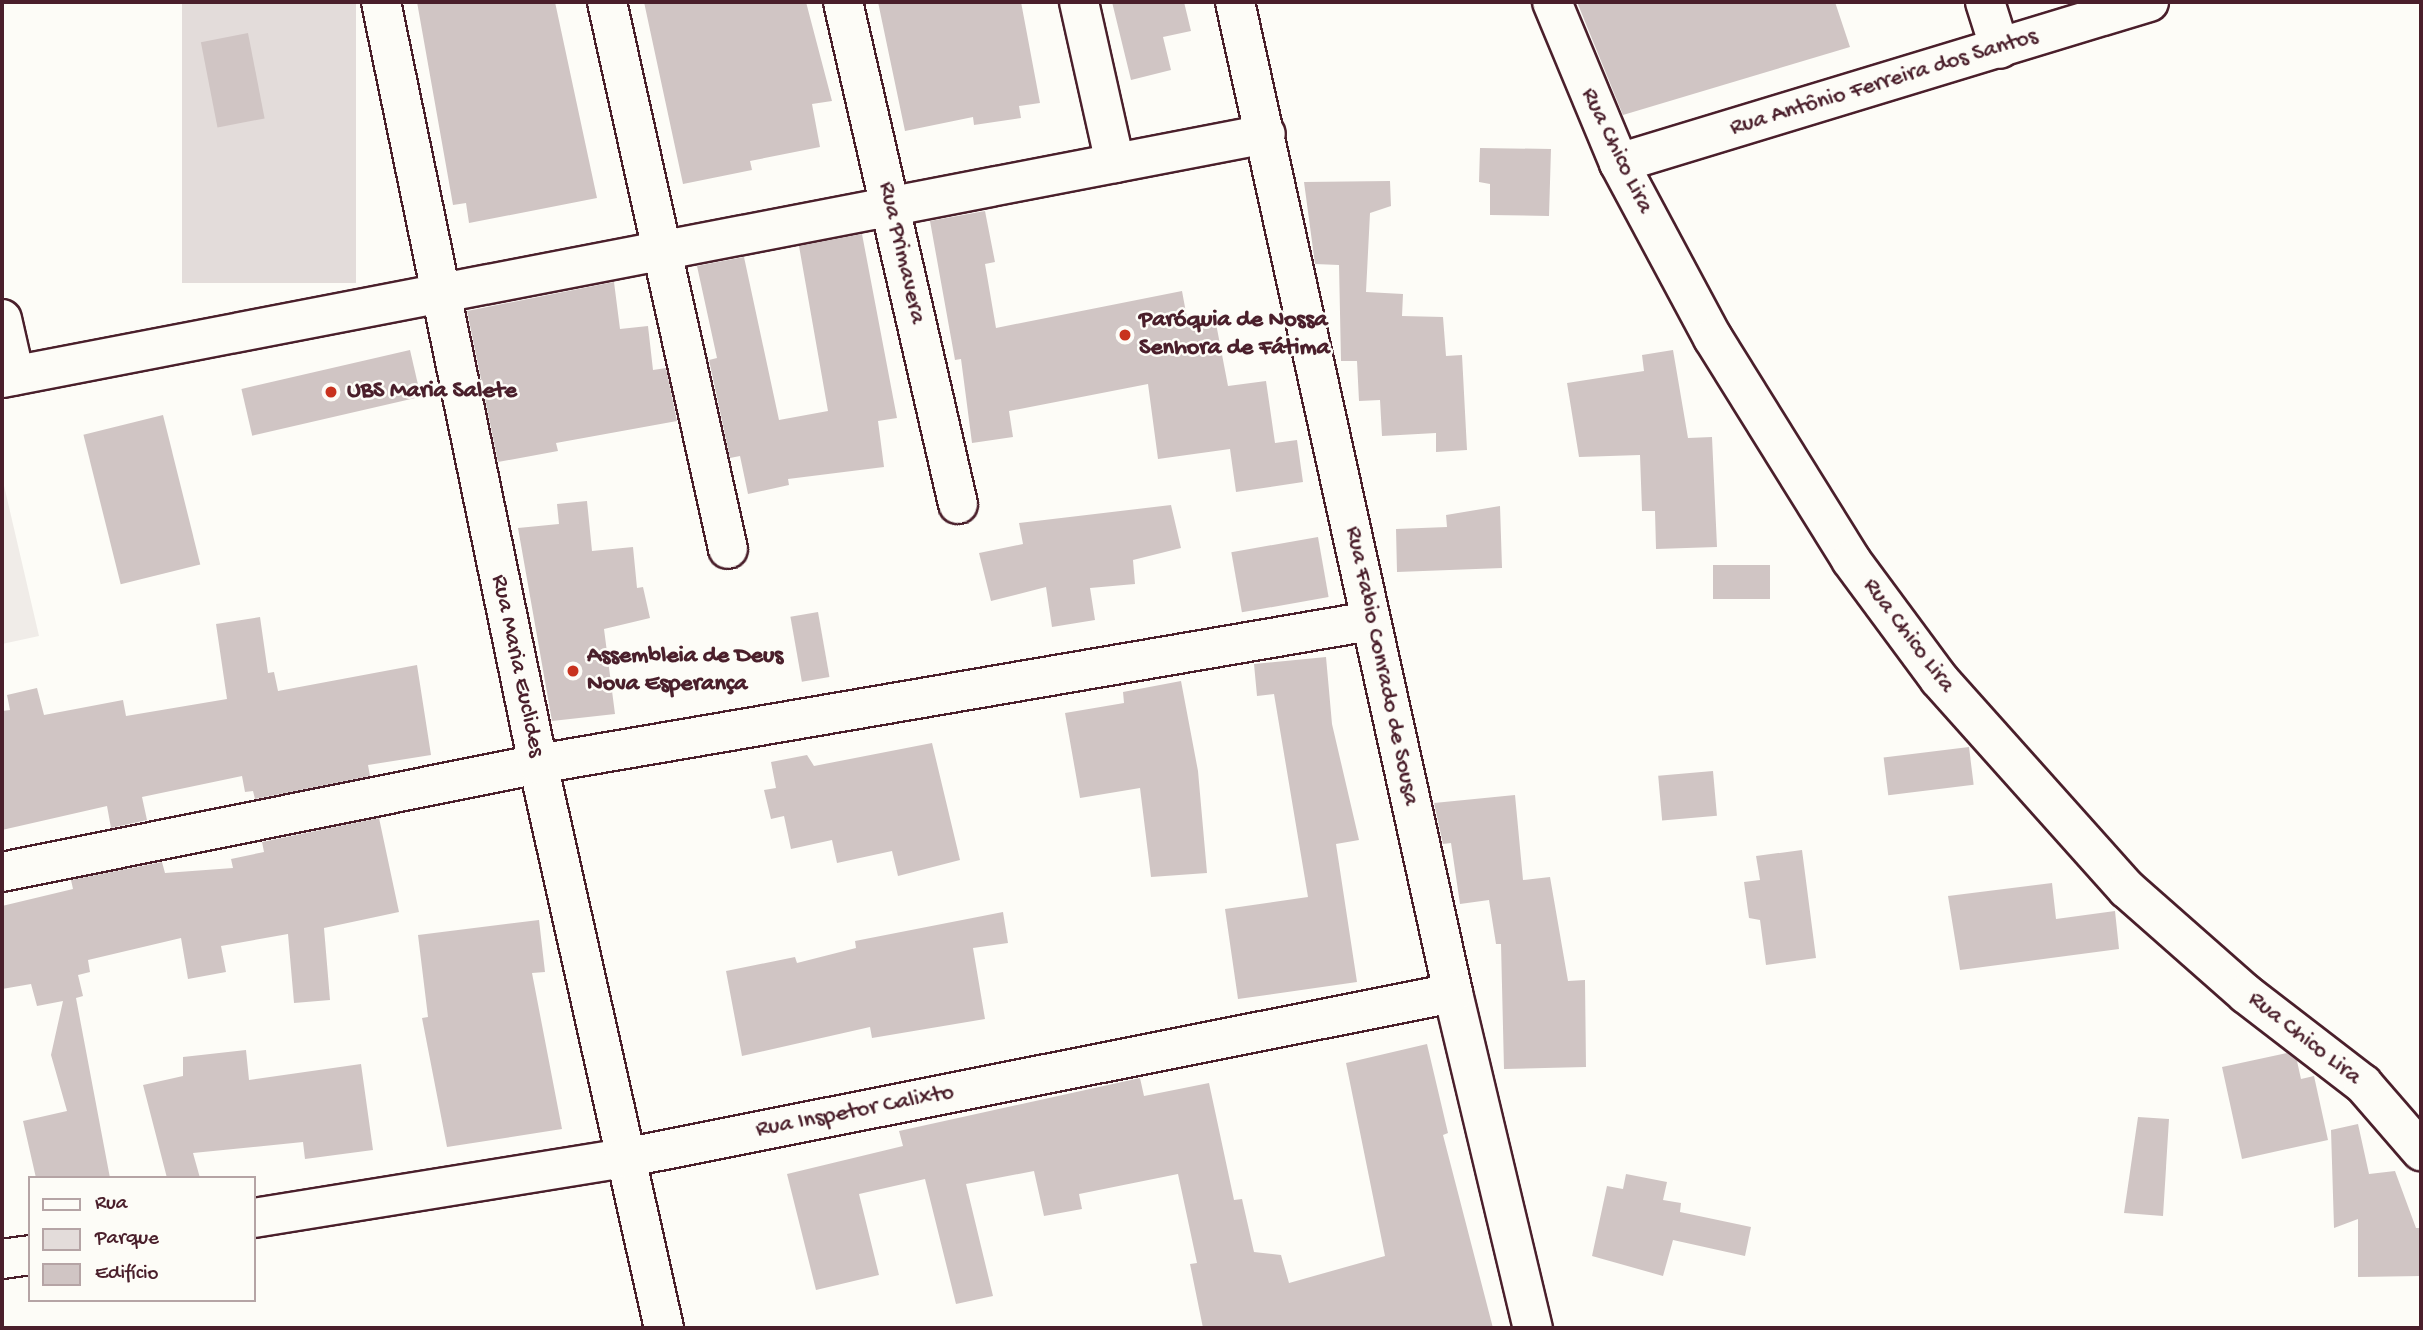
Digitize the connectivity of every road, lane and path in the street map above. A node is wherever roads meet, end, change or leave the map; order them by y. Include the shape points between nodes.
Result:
1 (381, 2) edge
2 (607, 2) edge
3 (843, 2) edge
4 (1079, 2) edge
5 (1235, 2) edge
6 (1552, 2) edge
7 (1985, 2) edge
8 (2149, 2) edge
9 (2000, 49) junction
10 (1266, 134) junction
11 (1115, 163) junction
12 (1619, 163) junction
13 (891, 206) junction
14 (664, 251) junction
15 (440, 294) junction
16 (2, 319) edge
17 (8, 377) edge
18 (958, 504) dead end
19 (728, 549) dead end
20 (1370, 621) junction
21 (538, 764) junction
22 (2, 872) edge
23 (1453, 993) junction
24 (2421, 1151) edge
25 (624, 1158) junction
26 (256, 1218) edge
27 (28, 1255) edge
28 (2, 1259) edge
29 (664, 1328) edge
30 (1533, 1328) edge

1 - 15 street, Rua Maria Euclides
2 - 14 street
3 - 13 street, Rua Primavera
4 - 11 street
5 - 10 street, Rua Fabio Conrado de Sousa
6 - 12 street, Rua Chico Lira
7 - 9 street
8 - 9 street, Rua Antônio Ferreira dos Santos
9 - 12 street, Rua Antônio Ferreira dos Santos
10 - 11 street
10 - 20 street, Rua Fabio Conrado de Sousa
11 - 13 street
12 - 24 street, Rua Chico Lira via 1772,437 1851,560 1939,679 2127,889 2246,994 2363,1084
13 - 14 street
13 - 18 street, Rua Primavera
14 - 15 street
14 - 19 street
15 - 17 street
15 - 21 street, Rua Maria Euclides
16 - 17 street
20 - 21 street
20 - 23 street, Rua Fabio Conrado de Sousa
21 - 22 street
21 - 25 street, Rua Maria Euclides
23 - 25 street, Rua Inspetor Calixto
23 - 30 street, Rua Fabio Conrado de Sousa
25 - 26 street, Rua Inspetor Calixto
25 - 29 street, Rua Maria Euclides
27 - 28 street

